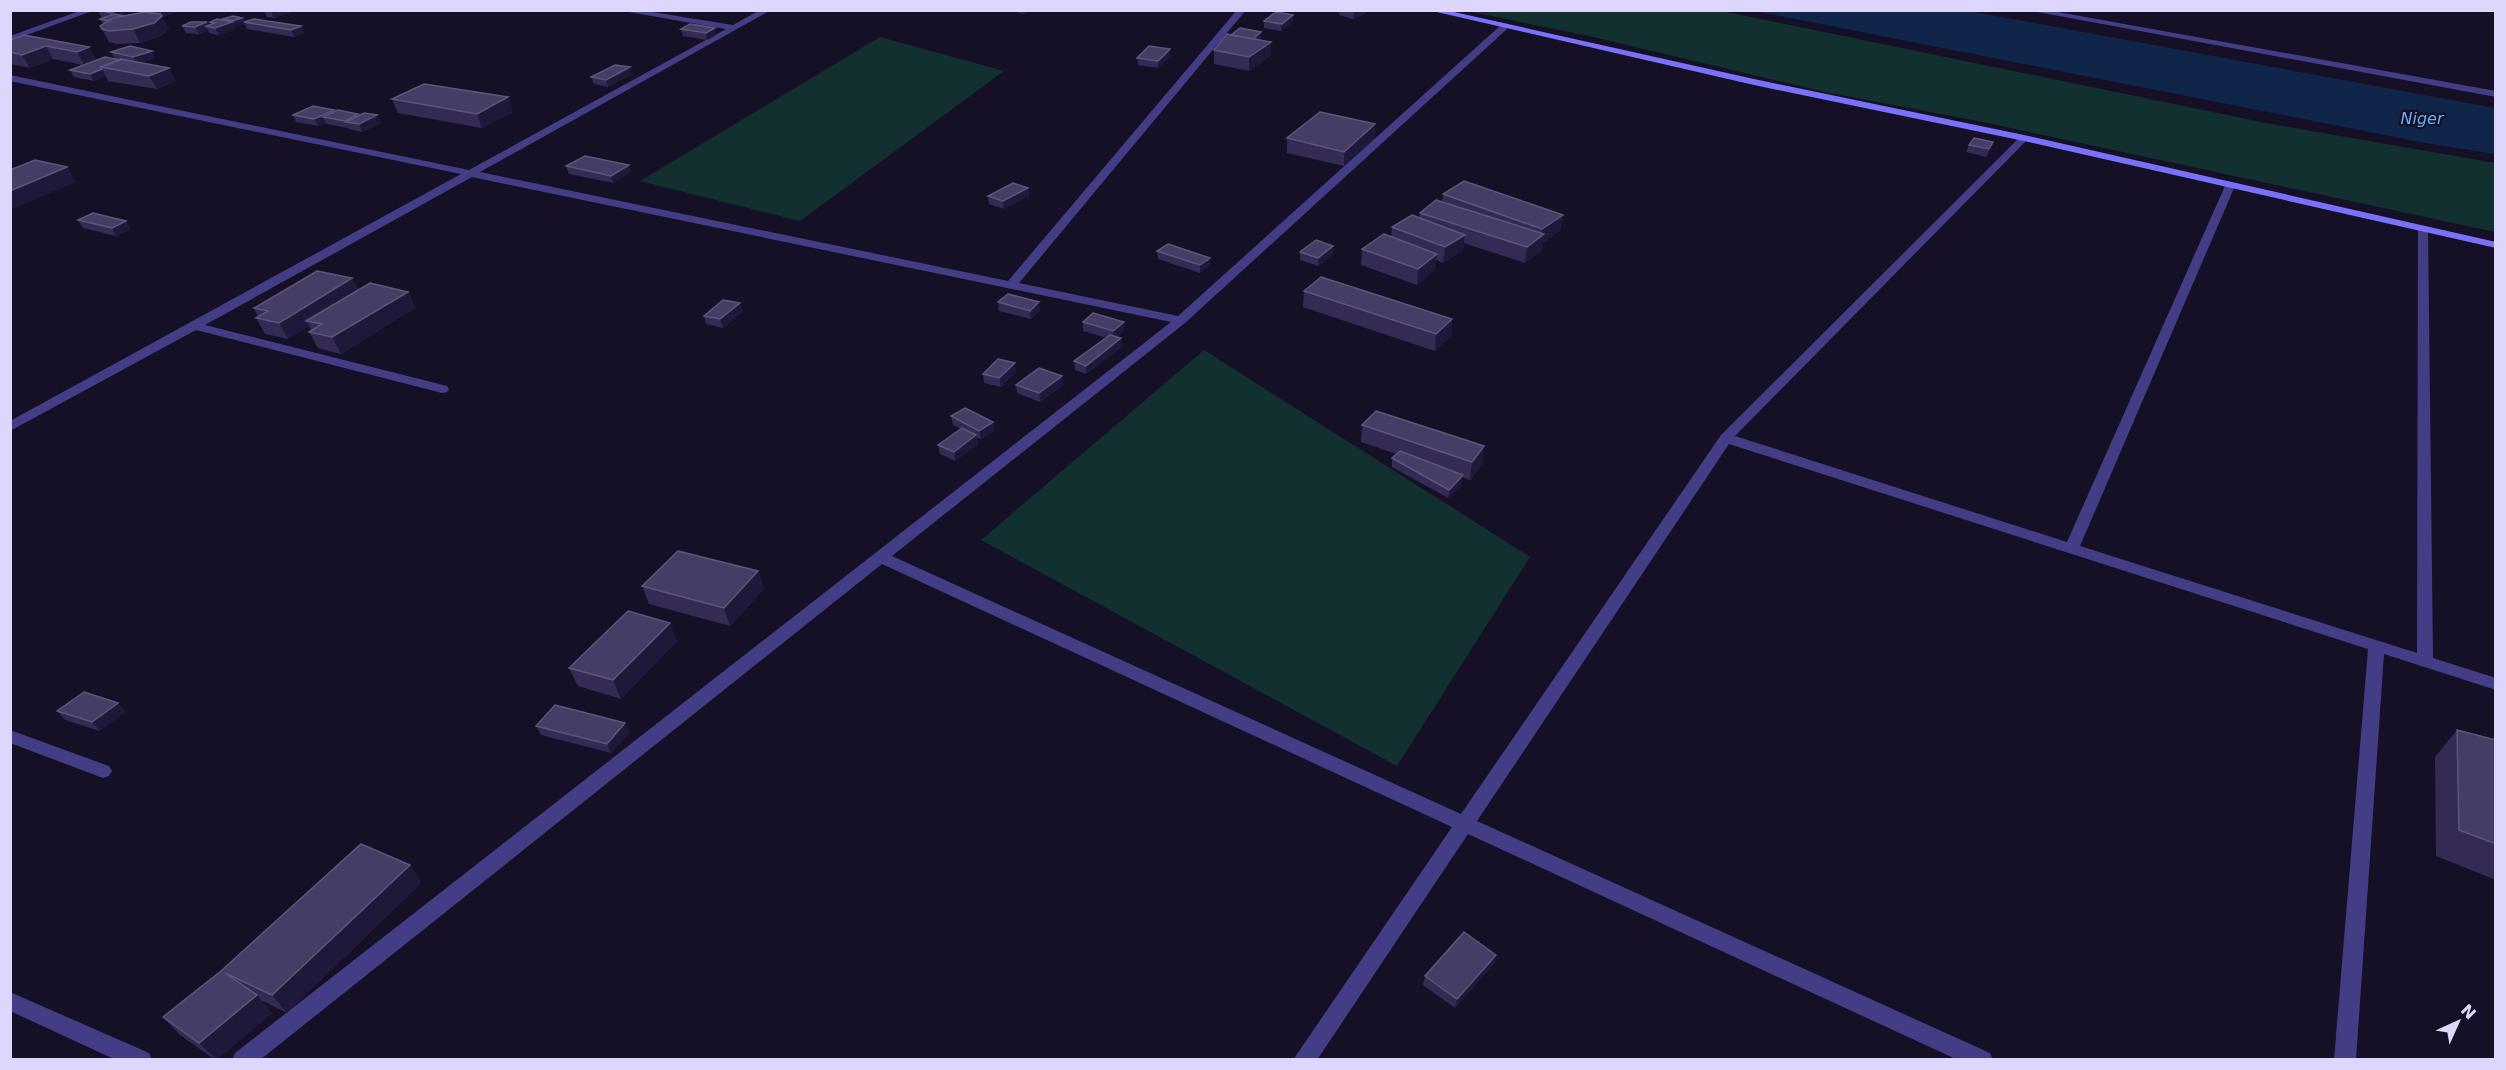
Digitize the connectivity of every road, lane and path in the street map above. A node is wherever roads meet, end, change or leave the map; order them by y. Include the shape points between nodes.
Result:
1 (91, 10) edge
2 (621, 10) edge
3 (767, 10) edge
4 (1242, 10) edge
5 (1432, 10) edge
6 (2031, 10) edge
7 (1504, 27) junction
8 (735, 28) junction
9 (10, 39) edge
10 (10, 78) edge
11 (2496, 94) edge
12 (2024, 138) junction
13 (473, 172) junction
14 (2230, 186) junction
15 (2424, 229) junction
16 (2496, 245) edge
17 (1012, 284) junction
18 (1181, 320) junction
19 (195, 326) junction
20 (442, 388) dead end
21 (10, 427) edge
22 (1726, 438) junction
23 (2071, 549) junction
24 (880, 557) junction
25 (2376, 646) junction
26 (2425, 662) junction
27 (2496, 684) edge
28 (10, 736) edge
29 (103, 771) dead end
30 (1464, 824) junction
31 (10, 1001) edge
32 (141, 1059) edge
33 (243, 1059) edge
34 (1304, 1059) edge
35 (1982, 1059) edge
36 (2345, 1059) edge

1 - 9 street
2 - 8 street
3 - 8 street
4 - 17 street
5 - 7 main road
6 - 11 street
7 - 12 main road
7 - 18 street
8 - 13 street
10 - 13 street
12 - 14 main road
12 - 22 street
13 - 17 street
13 - 19 street
14 - 15 main road
14 - 23 street
15 - 16 main road
15 - 26 street
17 - 18 street
18 - 24 street
19 - 20 street
19 - 21 street
22 - 23 street
22 - 30 street
23 - 25 street
24 - 30 street
24 - 33 street
25 - 26 street
25 - 36 street
26 - 27 street
28 - 29 street
30 - 34 street
30 - 35 street
31 - 32 street

